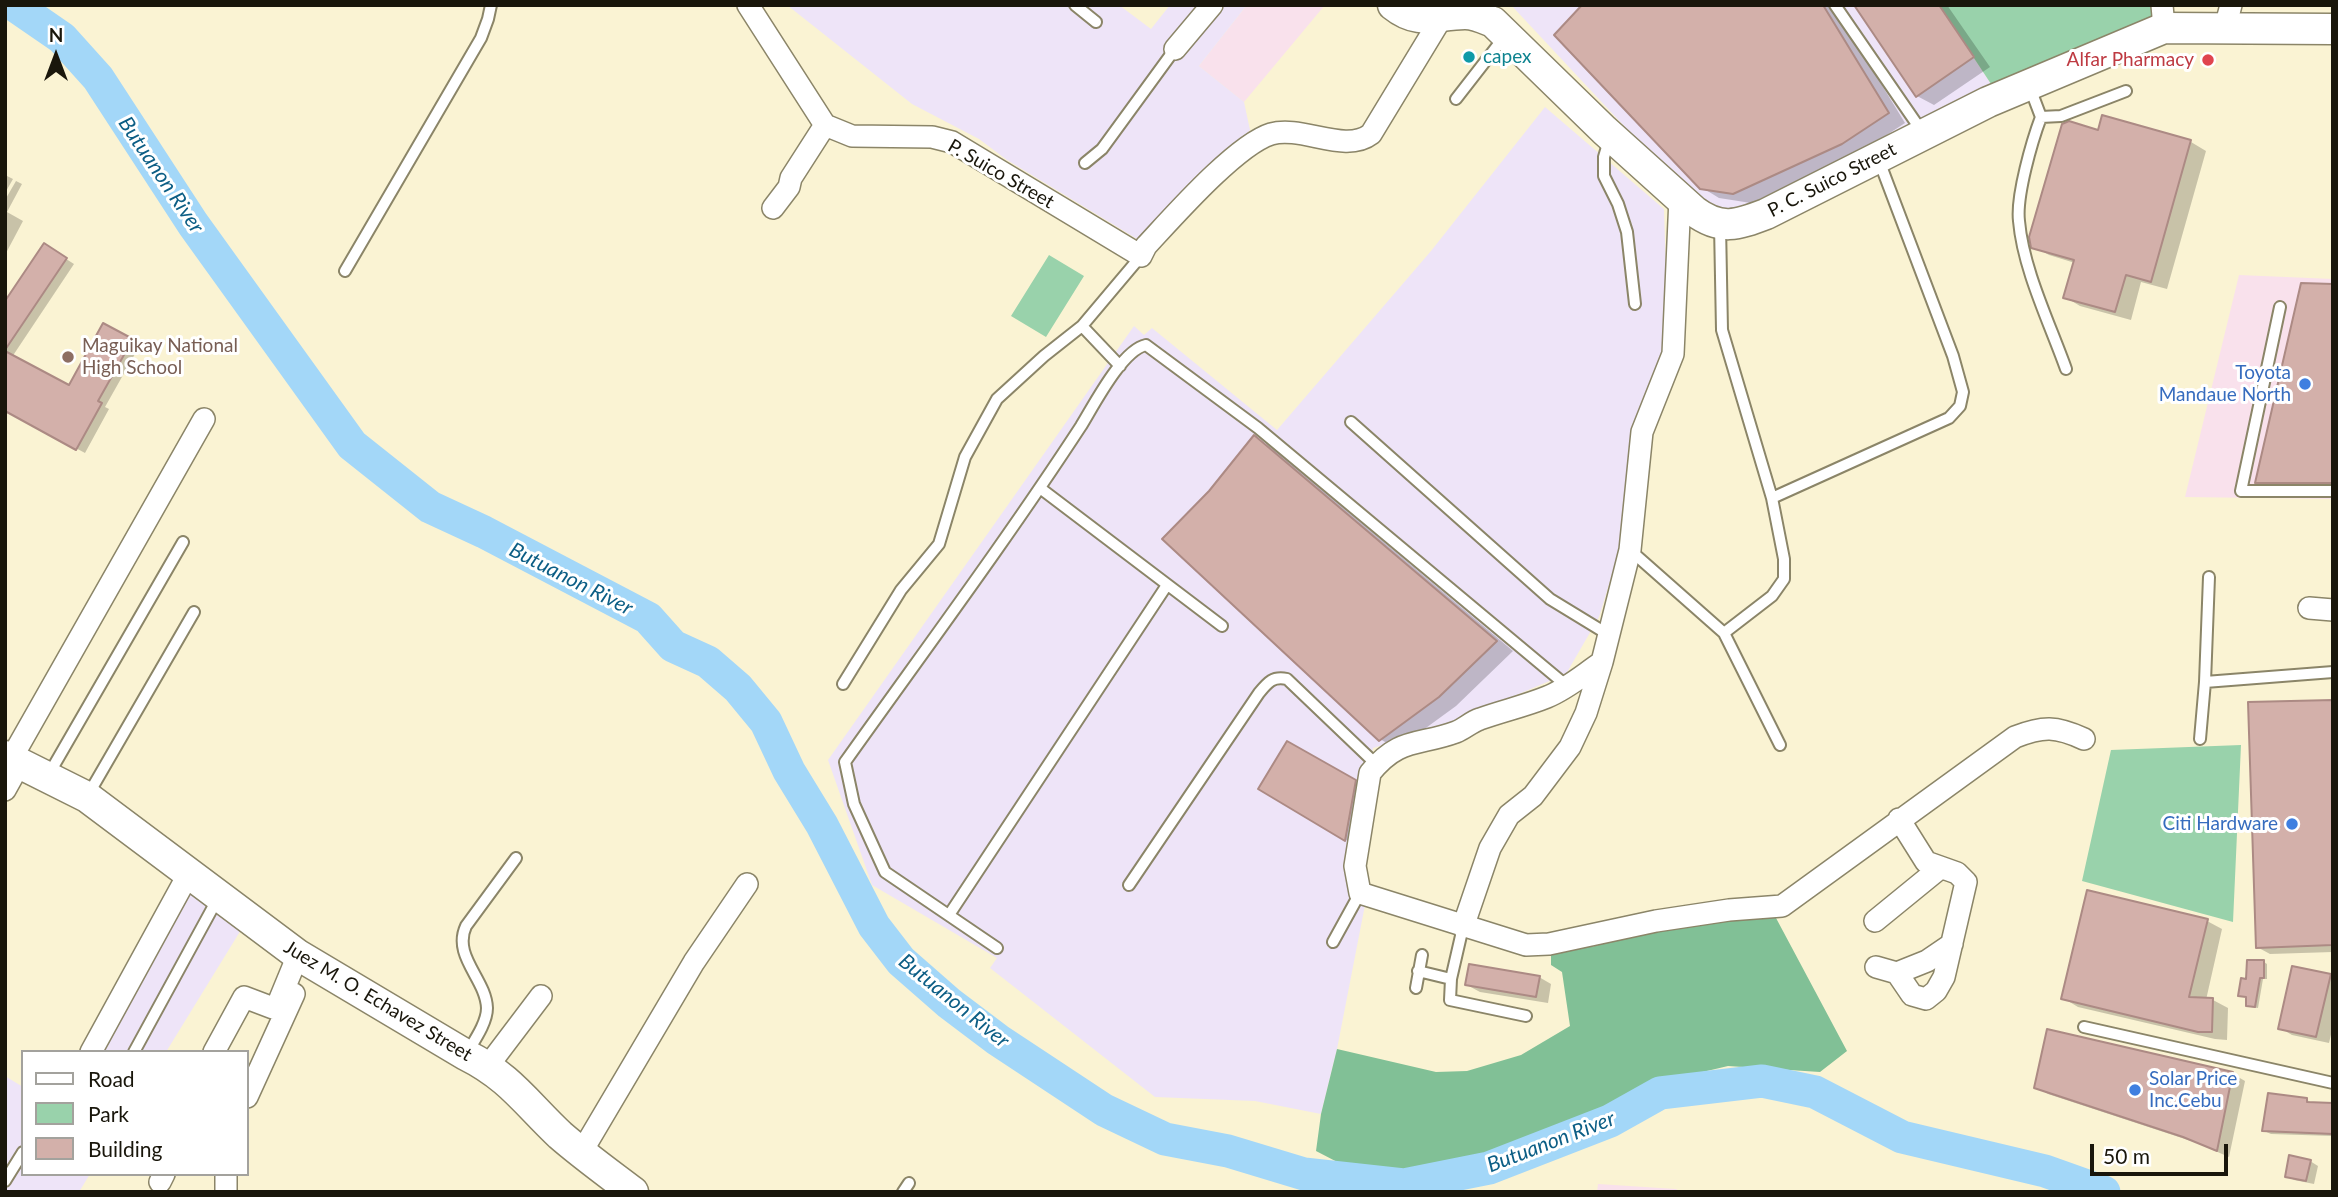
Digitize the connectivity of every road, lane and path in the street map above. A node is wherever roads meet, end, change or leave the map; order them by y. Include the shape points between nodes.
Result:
1 (491, 5) edge
2 (748, 5) edge
3 (1075, 5) edge
4 (1212, 5) edge
5 (1393, 5) edge
6 (1835, 5) edge
7 (1455, 12) edge
8 (2163, 17) edge
9 (2228, 17) edge
10 (1096, 22) dead end
11 (2333, 29) edge
12 (1507, 34) junction
13 (1175, 49) joint
14 (2029, 85) junction
15 (2126, 91) dead end
16 (1456, 99) dead end
17 (2041, 117) junction
18 (825, 125) junction
19 (1923, 133) junction
20 (1610, 136) junction
21 (1878, 157) junction
22 (1085, 163) dead end
23 (1680, 198) junction
24 (774, 208) dead end
25 (1720, 225) junction
26 (1141, 256) junction
27 (345, 271) dead end
28 (1635, 303) dead end
29 (2280, 307) dead end
30 (1082, 327) junction
31 (1120, 366) junction
32 (2066, 369) dead end
33 (204, 419) dead end
34 (1352, 422) dead end
35 (1040, 488) junction
36 (2333, 491) edge
37 (1772, 498) junction
38 (183, 542) dead end
39 (1630, 550) junction
40 (2209, 577) dead end
41 (1167, 586) junction
42 (2309, 608) dead end
43 (2333, 610) edge
44 (194, 612) dead end
45 (1222, 626) dead end
46 (1724, 634) junction
47 (1608, 635) junction
48 (1602, 662) junction
49 (2333, 672) edge
50 (2205, 682) junction
51 (843, 684) dead end
52 (1567, 686) junction
53 (2084, 739) dead end
54 (2200, 739) dead end
55 (1780, 746) dead end
56 (12, 759) edge
57 (1377, 765) junction
58 (47, 777) junction
59 (5, 790) edge
60 (87, 797) junction
61 (1899, 819) junction
62 (516, 858) dead end
63 (1940, 868) junction
64 (189, 873) junction
65 (747, 884) dead end
66 (1129, 885) dead end
67 (1360, 893) junction
68 (219, 896) junction
69 (949, 915) junction
70 (1875, 921) dead end
71 (1464, 927) junction
72 (1333, 942) dead end
73 (1952, 944) junction
74 (997, 948) dead end
75 (1422, 955) dead end
76 (303, 959) junction
77 (1876, 967) dead end
78 (1418, 971) junction
79 (1897, 973) junction
80 (1451, 979) junction
81 (1416, 988) dead end
82 (541, 996) dead end
83 (1526, 1016) dead end
84 (2084, 1027) dead end
85 (91, 1050) edge
86 (135, 1050) edge
87 (215, 1050) edge
88 (477, 1061) junction
89 (2333, 1083) edge
90 (248, 1095) edge
91 (581, 1153) junction
92 (21, 1155) edge
93 (5, 1181) edge
94 (633, 1192) edge

1 - 27 lane via 481,38
2 - 18 street
3 - 10 lane
4 - 13 street
5 - 7 street via 1419,19
6 - 19 lane
7 - 12 street via 1493,22
7 - 26 street via 1371,134 1354,143 1274,133 1253,141 1195,194
8 - 9 street, P. C. Suico Street
8 - 14 street, P. C. Suico Street
9 - 11 street, P. C. Suico Street
12 - 16 lane
12 - 20 street
13 - 22 lane via 1102,149
14 - 17 lane
14 - 19 street, P. C. Suico Street
15 - 17 lane via 2061,116
17 - 32 lane via 2018,220 2024,252
18 - 24 street
18 - 26 street, P. Suico Street via 852,136 952,142
19 - 21 street, P. C. Suico Street
20 - 23 street
20 - 28 lane via 1604,176 1627,232
21 - 25 street, P. C. Suico Street via 1766,214
21 - 37 lane via 1953,356 1963,392 1960,406 1949,418
23 - 25 street via 1707,221
23 - 39 street via 1673,354 1642,432
25 - 37 lane via 1722,330
26 - 30 lane
29 - 36 lane via 2241,491
30 - 31 lane
30 - 51 lane via 998,399 965,457 939,544 901,590
31 - 35 lane
31 - 52 lane via 1134,349 1146,345 1258,428
33 - 56 street
34 - 47 lane via 1550,599
35 - 41 lane
35 - 69 lane via 845,762 854,804 885,872
37 - 46 lane via 1784,579 1772,596
38 - 58 lane
39 - 46 lane
39 - 47 street
40 - 50 lane
41 - 45 lane
41 - 69 lane
42 - 43 street
44 - 60 lane
46 - 55 lane
47 - 48 street
48 - 52 street
48 - 71 street via 1570,747 1510,816 1490,848
49 - 50 lane
50 - 54 lane
52 - 57 street via 1460,730 1403,745
53 - 61 street via 2064,729 2047,728 2015,737
56 - 58 street, Juez M. O. Echavez Street
56 - 59 street
57 - 66 lane via 1287,679 1271,679
57 - 67 street via 1370,773 1355,866
58 - 60 street, Juez M. O. Echavez Street
60 - 64 street, Juez M. O. Echavez Street
61 - 63 street via 1926,862
61 - 71 street via 1782,906 1656,921 1549,944 1526,945
62 - 88 lane via 461,938 487,1011 479,1032
63 - 70 street
63 - 73 street via 1957,873 1966,882
64 - 68 street, Juez M. O. Echavez Street
64 - 85 street
65 - 91 street via 694,962
67 - 71 street
67 - 72 lane
68 - 76 street, Juez M. O. Echavez Street
68 - 86 lane
69 - 74 lane
71 - 80 lane
73 - 79 street
73 - 79 street via 1944,977 1926,999 1912,995
75 - 78 lane
76 - 87 street via 277,1006 244,997
76 - 88 street, Juez M. O. Echavez Street
76 - 90 street
77 - 79 street
78 - 80 lane
78 - 81 lane
80 - 83 lane via 1450,1000
82 - 88 street
84 - 89 lane
88 - 91 street, Juez M. O. Echavez Street via 515,1088
91 - 94 street, Juez M. O. Echavez Street
92 - 93 lane

